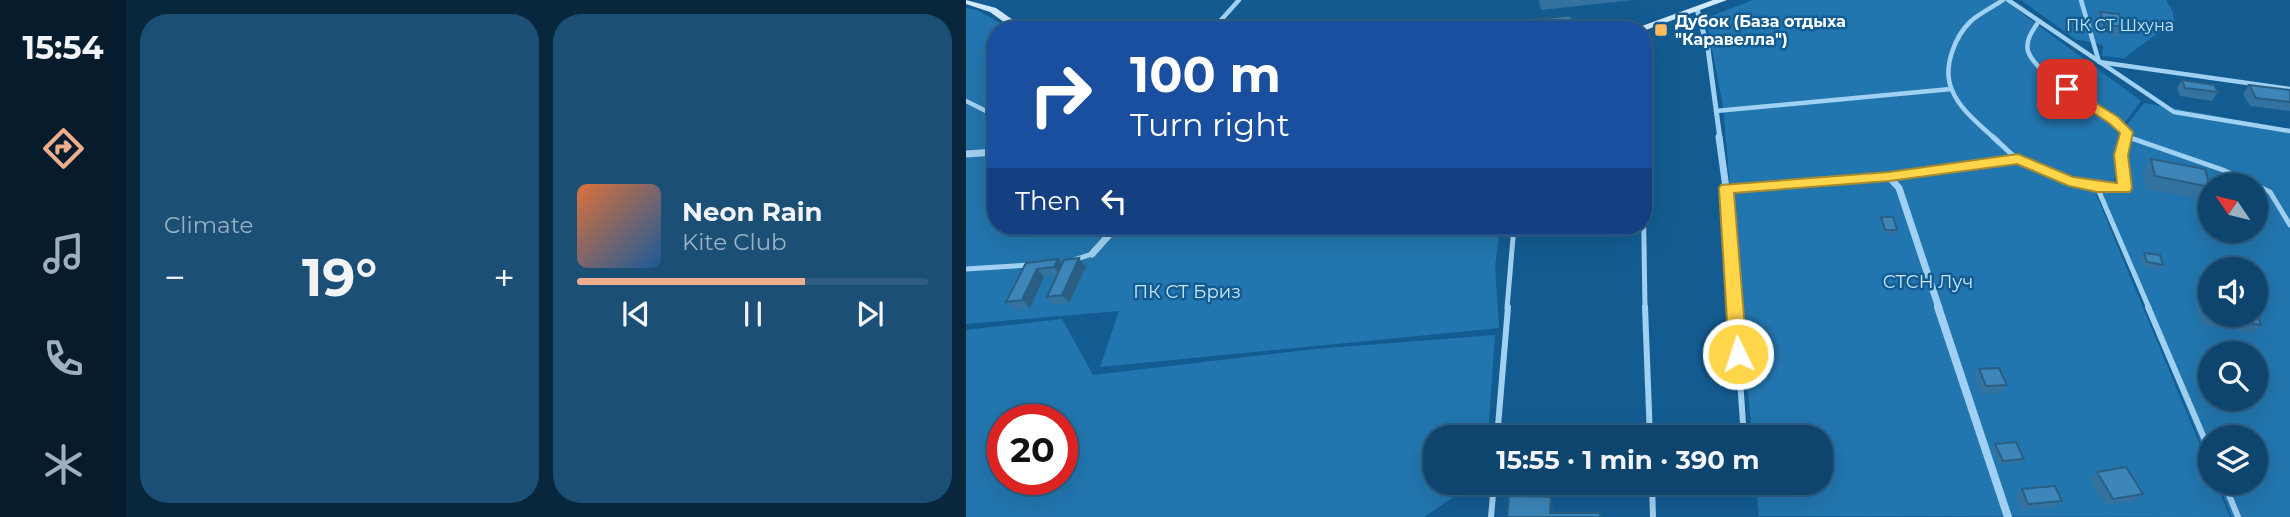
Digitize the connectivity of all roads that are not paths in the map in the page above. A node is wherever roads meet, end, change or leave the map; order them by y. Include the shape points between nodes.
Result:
1 (1239, 0) edge
2 (1722, 0) edge
3 (2006, 0) edge
4 (2081, 0) edge
5 (966, 1) edge
6 (1697, 9) junction
7 (1008, 21) edge
8 (1220, 21) edge
9 (2039, 22) junction
10 (1652, 24) edge
11 (2099, 62) junction
12 (1951, 89) junction
13 (2290, 89) edge
14 (966, 101) edge
15 (1716, 111) junction
16 (987, 112) edge
17 (2290, 131) edge
18 (2126, 136) junction
19 (987, 153) edge
20 (966, 154) edge
21 (2018, 159) junction
22 (1889, 177) junction
23 (2097, 187) junction
24 (1726, 188) junction
25 (2290, 225) edge
26 (1111, 235) edge
27 (1513, 235) edge
28 (1644, 235) edge
29 (1092, 254) joint
30 (1066, 262) edge
31 (1035, 265) edge
32 (966, 269) edge
33 (1498, 425) edge
34 (1649, 425) edge
35 (1743, 425) edge
36 (2198, 425) edge
37 (1492, 495) edge
38 (1652, 495) edge
39 (2229, 495) edge
40 (1491, 517) edge
41 (1653, 517) edge
42 (2008, 517) edge
43 (2238, 517) edge

1 - 8 lane
2 - 6 main road
3 - 9 lane
3 - 12 lane via 1970,21 1953,45
4 - 11 lane
5 - 7 main road
6 - 10 main road
6 - 15 street
9 - 11 lane
9 - 18 lane via 2029,35 2028,54 2067,89 2114,120
11 - 13 lane
11 - 17 lane via 2174,112
12 - 15 lane
12 - 21 lane via 1972,118
14 - 16 lane
15 - 24 street
18 - 23 lane via 2121,155 2125,188
18 - 25 lane via 2270,192
19 - 20 street
21 - 22 lane
21 - 23 lane via 2069,181
22 - 24 street
22 - 42 street via 1899,188
23 - 36 lane
24 - 35 lane
26 - 29 street
27 - 33 lane
28 - 34 lane
29 - 30 lane
31 - 32 lane
37 - 40 lane
38 - 41 lane
39 - 43 lane

